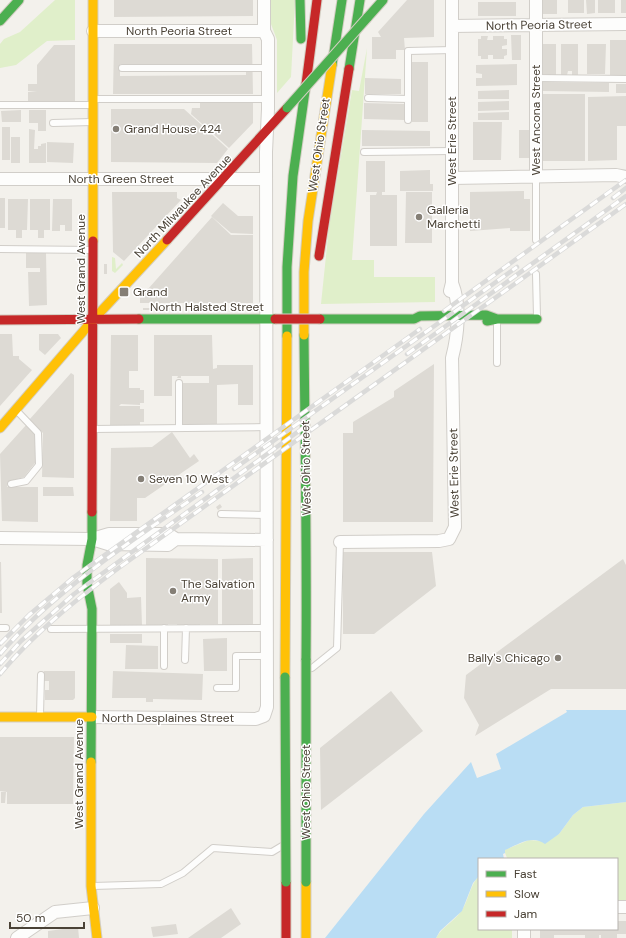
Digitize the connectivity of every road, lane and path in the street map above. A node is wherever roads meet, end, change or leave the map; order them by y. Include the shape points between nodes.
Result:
1 (19, 0) edge
2 (93, 0) edge
3 (264, 0) edge
4 (300, 0) edge
5 (318, 0) edge
6 (342, 0) edge
7 (360, 0) edge
8 (383, 0) edge
9 (452, 0) edge
10 (536, 0) edge
11 (0, 21) edge
12 (626, 24) edge
13 (536, 25) junction
14 (452, 26) junction
15 (93, 31) junction
16 (264, 31) junction
17 (452, 50) junction
18 (122, 68) dead end
19 (268, 68) junction
20 (536, 78) junction
21 (626, 79) edge
22 (305, 91) junction
23 (368, 98) dead end
24 (268, 99) junction
25 (408, 99) junction
26 (94, 102) junction
27 (0, 105) edge
28 (408, 120) dead end
29 (94, 122) junction
30 (53, 123) dead end
31 (267, 132) junction
32 (452, 151) junction
33 (364, 152) dead end
34 (623, 175) edge
35 (536, 177) junction
36 (452, 178) junction
37 (0, 179) edge
38 (224, 179) junction
39 (266, 179) junction
40 (94, 180) junction
41 (536, 240) dead end
42 (0, 249) edge
43 (94, 250) junction
44 (318, 265) dead end
45 (536, 274) dead end
46 (314, 307) dead end
47 (270, 319) junction
48 (452, 319) junction
49 (497, 319) junction
50 (536, 319) joint
51 (0, 320) edge
52 (94, 320) junction
53 (497, 363) dead end
54 (179, 383) dead end
55 (16, 410) junction
56 (267, 427) junction
57 (0, 428) edge
58 (93, 428) junction
59 (179, 428) junction
60 (11, 484) dead end
61 (221, 514) dead end
62 (267, 515) junction
63 (307, 528) junction
64 (0, 538) edge
65 (92, 539) junction
66 (267, 540) junction
67 (340, 542) joint
68 (98, 562) dead end
69 (98, 585) dead end
70 (92, 609) junction
71 (92, 628) junction
72 (164, 628) junction
73 (186, 628) junction
74 (267, 628) junction
75 (51, 629) dead end
76 (267, 656) junction
77 (185, 660) dead end
78 (164, 666) dead end
79 (41, 675) dead end
80 (296, 679) dead end
81 (288, 680) junction
82 (217, 688) dead end
83 (273, 697) junction
84 (0, 717) edge
85 (40, 717) junction
86 (92, 717) junction
87 (310, 829) dead end
88 (298, 837) dead end
89 (291, 841) dead end
90 (296, 882) junction
91 (91, 886) junction
92 (93, 908) junction
93 (286, 935) edge
94 (17, 938) edge
95 (97, 938) edge
96 (306, 938) edge

1 - 11 main road
2 - 15 main road, West Grand Avenue
3 - 16 street
4 - 22 main road via 300,50
5 - 22 main road, West Ohio Street
6 - 63 main road, West Ohio Street via 309,214 304,272
7 - 44 main road
8 - 31 main road, North Milwaukee Avenue, bridge
9 - 14 street, West Erie Street
10 - 13 street, West Ancona Street
12 - 13 street, North Peoria Street
13 - 14 street, North Peoria Street
13 - 20 street, West Ancona Street
14 - 17 street, West Erie Street
15 - 16 street, North Peoria Street
15 - 26 main road, West Grand Avenue
16 - 19 street via 268,40
17 - 25 lane via 408,51
17 - 32 street, West Erie Street
18 - 19 lane
19 - 24 street
20 - 21 lane
20 - 35 street, West Ancona Street
22 - 81 main road, West Ohio Street via 293,176 287,266
23 - 25 lane
24 - 26 lane
24 - 31 street
25 - 28 lane
26 - 27 lane
26 - 29 main road, West Grand Avenue
29 - 30 lane
29 - 40 main road, West Grand Avenue
31 - 38 main road, North Milwaukee Avenue
31 - 39 street
32 - 33 lane
32 - 36 street, West Erie Street
34 - 35 street
35 - 36 street
35 - 41 lane, West Ancona Street
36 - 48 street, West Erie Street via 452,283 449,295
37 - 40 street, North Green Street
38 - 39 street, North Green Street
38 - 40 street, North Green Street
38 - 52 main road, North Milwaukee Avenue
39 - 47 street
40 - 43 main road, West Grand Avenue
42 - 43 lane
43 - 52 main road, West Grand Avenue
45 - 50 lane
46 - 63 main road via 313,493
47 - 48 main road, North Halsted Street, bridge via 414,319 420,322
47 - 52 main road, North Halsted Street
47 - 56 street
48 - 49 main road, North Halsted Street
48 - 67 street, West Erie Street via 448,343 452,358 455,527 449,539
49 - 50 main road, North Halsted Street
49 - 53 lane
51 - 52 main road, North Halsted Street
52 - 55 main road, North Milwaukee Avenue
52 - 58 main road, West Grand Avenue
54 - 59 lane
55 - 57 main road, North Milwaukee Avenue
55 - 60 lane via 38,433 39,465 26,481
56 - 59 lane
56 - 62 street
58 - 59 lane
58 - 65 main road, West Grand Avenue
61 - 62 lane
62 - 66 street
63 - 90 main road, West Ohio Street, bridge via 306,660
64 - 65 street
65 - 66 street via 108,544 160,545 168,545 176,539
65 - 68 main road, West Grand Avenue
65 - 70 main road, West Grand Avenue via 88,554 88,600
66 - 74 street
67 - 80 lane via 337,648
69 - 70 main road, West Grand Avenue via 97,600
70 - 71 main road, West Grand Avenue
71 - 72 lane
71 - 75 lane
71 - 86 main road, West Grand Avenue
72 - 73 lane
72 - 78 lane
73 - 74 lane
73 - 77 lane
74 - 76 street
76 - 82 lane via 236,656 236,688
76 - 83 street
79 - 85 lane
81 - 83 lane
81 - 90 main road, West Ohio Street, bridge
83 - 86 street, North Desplaines Street via 264,716 256,719
84 - 85 main road, North Desplaines Street
85 - 86 main road, North Desplaines Street
86 - 91 main road, West Grand Avenue
87 - 88 lane
89 - 91 lane via 272,852 213,848 183,873 161,884
90 - 93 main road, West Ohio Street
90 - 96 main road, West Ohio Street via 306,917
91 - 92 main road, West Grand Avenue
92 - 94 street via 55,912
92 - 95 main road, West Grand Avenue

